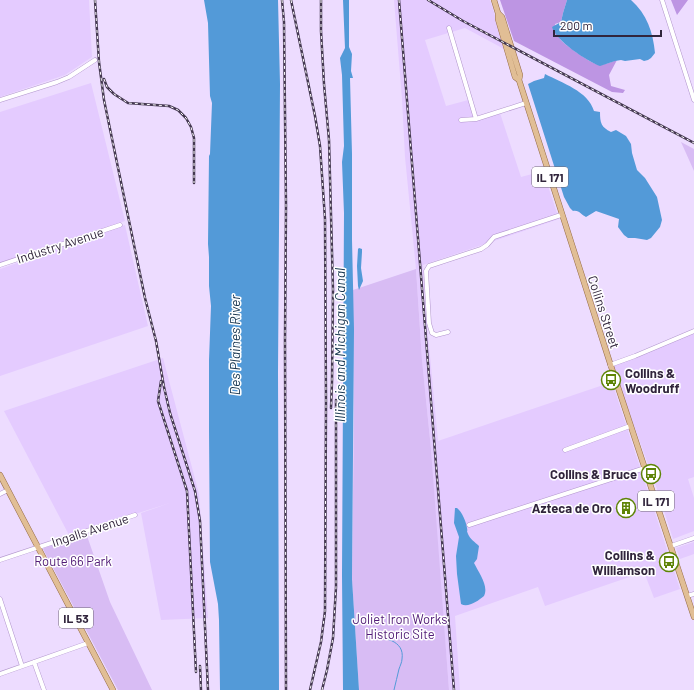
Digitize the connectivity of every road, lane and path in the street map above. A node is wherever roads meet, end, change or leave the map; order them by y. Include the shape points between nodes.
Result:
1 (494, 0) edge
2 (662, 0) edge
3 (449, 28) dead end
4 (95, 60) dead end
5 (0, 100) edge
6 (694, 100) edge
7 (526, 103) junction
8 (476, 119) junction
9 (461, 120) dead end
10 (562, 215) junction
11 (120, 225) dead end
12 (0, 265) edge
13 (694, 331) edge
14 (448, 332) dead end
15 (610, 365) junction
16 (630, 426) junction
17 (565, 450) dead end
18 (645, 468) junction
19 (0, 475) edge
20 (8, 490) junction
21 (0, 494) edge
22 (135, 515) dead end
23 (469, 525) dead end
24 (694, 538) edge
25 (671, 546) junction
26 (38, 547) junction
27 (0, 560) edge
28 (694, 594) edge
29 (687, 596) junction
30 (0, 599) edge
31 (694, 617) edge
32 (88, 643) junction
33 (34, 662) junction
34 (22, 666) junction
35 (0, 674) edge
36 (44, 690) edge
37 (113, 690) edge

1 - 7 main road, Collins Street / IL 171 via 515,77 519,80
2 - 6 street
3 - 8 street
4 - 5 street via 69,77
7 - 8 street
7 - 10 main road, Collins Street / IL 171
8 - 9 street
10 - 14 street via 494,237 481,249 429,266 426,271 430,329 433,335
10 - 15 main road, Collins Street / IL 171
11 - 12 street, Industry Avenue
13 - 15 street
15 - 16 main road, Collins Street / IL 171
16 - 17 street
16 - 18 main road, Collins Street / IL 171
18 - 23 street
18 - 25 main road, Collins Street / IL 171
19 - 20 main road, IL 53
20 - 21 street
20 - 26 main road, IL 53
22 - 26 street, Ingalls Avenue
24 - 25 street
25 - 29 main road, Collins Street / IL 171
26 - 27 street, Ingalls Avenue
26 - 32 main road, IL 53
28 - 29 street
29 - 31 main road, Collins Street / IL 171
30 - 34 street
32 - 33 street
32 - 37 main road, IL 53
33 - 34 street
33 - 36 street
34 - 35 street

